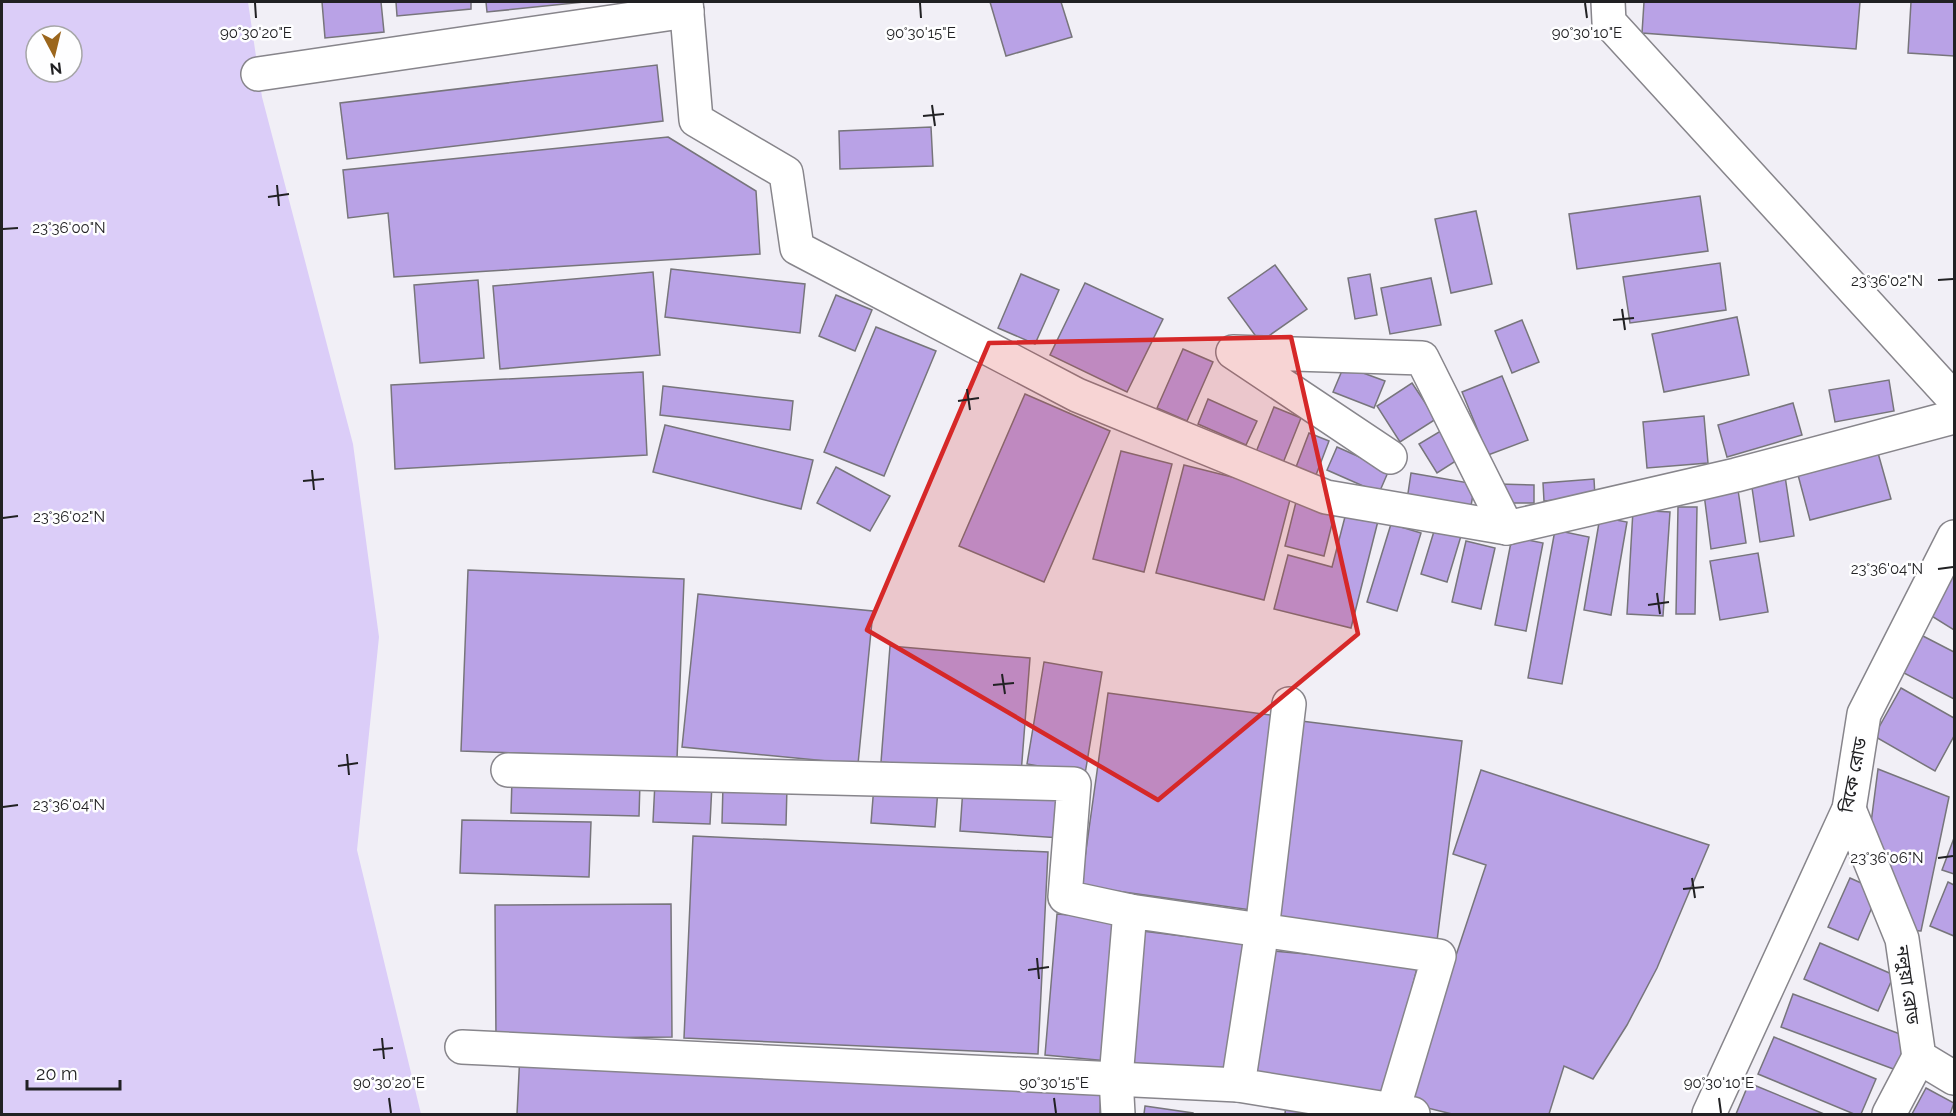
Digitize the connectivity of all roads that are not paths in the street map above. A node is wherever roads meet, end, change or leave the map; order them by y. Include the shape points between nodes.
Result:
1 (1608, 2) edge
2 (687, 6) edge
3 (258, 74) dead end
4 (1954, 399) edge
5 (1954, 417) edge
6 (1390, 457) dead end
7 (1507, 528) junction
8 (1954, 537) edge
9 (1290, 704) dead end
10 (507, 770) dead end
11 (1849, 809) junction
12 (1130, 911) junction
13 (1262, 930) junction
14 (462, 1047) dead end
15 (1918, 1057) junction
16 (1116, 1077) junction
17 (1954, 1078) edge
18 (1238, 1085) junction
19 (1403, 1112) edge
20 (1118, 1114) edge
21 (1709, 1114) edge
22 (1889, 1114) edge

1 - 4 street via 1609,22
2 - 3 street
2 - 7 street via 696,120 786,173 797,248 1077,395 1326,497
5 - 7 street via 1736,475
6 - 7 street via 1233,352 1422,358
8 - 11 street, বিকে রোড via 1864,714
9 - 13 street
10 - 12 street via 1074,784 1065,897
11 - 15 street, নলুয়া রোড via 1902,939
11 - 21 street, বিকে রোড
12 - 13 street
12 - 16 street
13 - 18 street
13 - 19 street via 1439,956
14 - 16 street
15 - 17 street
15 - 22 street
16 - 18 street
16 - 20 street
18 - 19 street

